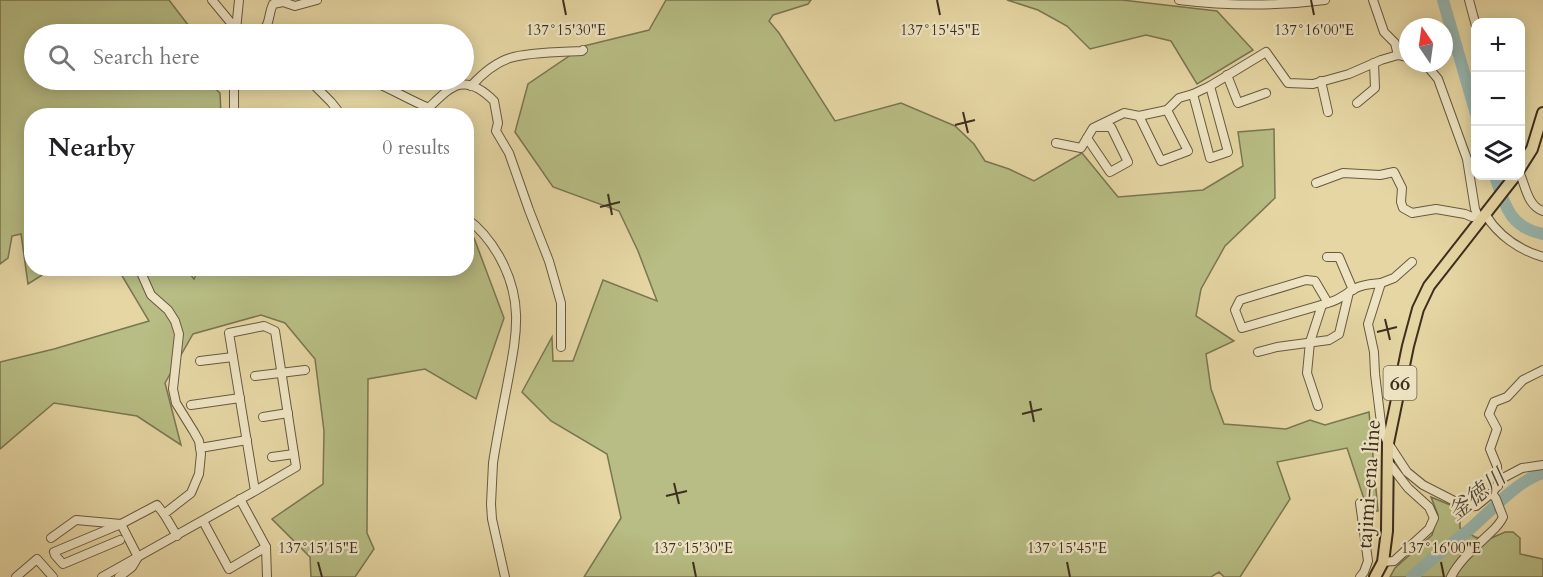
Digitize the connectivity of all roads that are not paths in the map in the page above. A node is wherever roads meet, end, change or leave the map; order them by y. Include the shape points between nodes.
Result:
1 (212, 0) edge
2 (239, 0) edge
3 (317, 0) edge
4 (1179, 0) edge
5 (1323, 0) edge
6 (1373, 0) edge
7 (1470, 0) edge
8 (1474, 18) edge
9 (230, 24) edge
10 (237, 24) edge
11 (268, 24) edge
12 (583, 50) dead end
13 (1398, 55) joint
14 (1374, 63) junction
15 (1432, 72) edge
16 (1227, 75) junction
17 (1321, 81) junction
18 (474, 83) edge
19 (1209, 86) junction
20 (474, 88) edge
21 (234, 90) edge
22 (319, 90) edge
23 (394, 90) edge
24 (449, 90) edge
25 (1266, 93) dead end
26 (1193, 94) junction
27 (1357, 103) dead end
28 (234, 108) edge
29 (335, 108) edge
30 (429, 108) joint
31 (1167, 110) junction
32 (1328, 112) dead end
33 (1543, 113) edge
34 (1139, 116) junction
35 (1093, 128) junction
36 (1087, 138) junction
37 (1056, 143) dead end
38 (1537, 148) edge
39 (1525, 163) edge
40 (1512, 180) edge
41 (1523, 180) edge
42 (1316, 183) dead end
43 (1543, 210) edge
44 (1482, 215) junction
45 (474, 225) edge
46 (1327, 257) dead end
47 (1543, 257) edge
48 (1412, 262) dead end
49 (143, 276) edge
50 (1381, 283) junction
51 (1351, 291) junction
52 (1325, 304) junction
53 (1310, 342) junction
54 (561, 347) dead end
55 (1258, 352) dead end
56 (233, 357) junction
57 (200, 362) dead end
58 (305, 369) dead end
59 (1543, 370) edge
60 (281, 372) junction
61 (255, 376) dead end
62 (240, 398) junction
63 (191, 405) dead end
64 (1318, 406) dead end
65 (288, 413) junction
66 (263, 417) dead end
67 (247, 440) junction
68 (1388, 443) junction
69 (200, 448) junction
70 (294, 454) junction
71 (272, 457) dead end
72 (1387, 461) junction
73 (1543, 465) edge
74 (1498, 486) junction
75 (255, 491) junction
76 (1494, 496) junction
77 (240, 499) junction
78 (1360, 503) dead end
79 (164, 514) junction
80 (203, 521) junction
81 (121, 524) junction
82 (177, 536) junction
83 (51, 538) dead end
84 (120, 540) dead end
85 (266, 547) junction
86 (138, 557) junction
87 (1383, 562) junction
88 (16, 577) edge
89 (53, 577) edge
90 (102, 577) edge
91 (119, 577) edge
92 (267, 577) edge
93 (505, 577) edge
94 (1360, 577) edge
95 (1375, 577) edge
96 (1451, 577) edge

1 - 9 street
2 - 10 street
3 - 11 street via 295,6 273,4
4 - 5 street via 1240,4
6 - 13 street via 1384,32 1395,43
7 - 8 street
12 - 18 street via 510,58
13 - 14 street
14 - 17 street
14 - 27 street via 1375,88
15 - 44 street via 1467,159 1475,209
16 - 17 street via 1266,52 1288,83
16 - 19 street
16 - 25 street via 1238,104
17 - 32 street
19 - 26 street
19 - 26 street via 1228,152 1210,158
20 - 54 street via 490,97 496,106 496,131 509,153 549,261 561,303
21 - 28 street
22 - 29 street
23 - 30 street
24 - 30 street
26 - 31 street via 1179,98
31 - 34 street
31 - 34 street via 1188,151 1161,161
33 - 38 main road
34 - 35 street via 1124,113
35 - 36 street
35 - 36 street via 1111,127 1128,162 1110,172
36 - 37 street via 1081,148
38 - 39 main road
40 - 44 main road, tajimi-ena line / 66
41 - 43 street via 1531,203
42 - 44 street via 1343,173 1380,176 1394,172 1402,188 1401,202 1412,213 1436,209 1472,217
44 - 47 street via 1522,249
44 - 68 main road, tajimi-ena line / 66 via 1429,286 1418,309
45 - 93 street via 486,235 502,261 516,306 516,338 491,484 492,519
46 - 51 street via 1339,257
48 - 50 street via 1394,278
49 - 69 street via 151,294 175,321 179,334 173,389 176,403
50 - 51 street
50 - 68 street via 1368,324 1382,431
51 - 52 street
51 - 53 street via 1339,334 1329,340
52 - 52 street via 1315,281 1306,280 1240,300 1234,310 1242,328
52 - 53 street
53 - 55 street
53 - 64 street via 1307,373
56 - 57 street
56 - 60 street via 229,333 264,327 275,331
56 - 62 street
58 - 60 street
59 - 74 street via 1494,402 1489,414 1497,429 1490,449 1497,466
60 - 61 street
60 - 65 street
62 - 63 street
62 - 67 street
65 - 66 street
65 - 70 street
67 - 69 street
67 - 75 street
68 - 72 main road, tajimi-ena line / 66
68 - 76 street via 1407,472 1422,485 1466,507
69 - 79 street via 199,474 191,493
70 - 71 street
70 - 75 street via 296,468
72 - 87 main road, tajimi-ena line / 66 via 1388,531
72 - 87 street via 1429,507 1434,518 1429,529 1395,561
73 - 74 street via 1522,468 1503,478
74 - 76 street
75 - 77 street
76 - 96 street via 1503,517 1499,525 1455,568
77 - 80 street
77 - 85 street
78 - 94 street via 1368,561
79 - 81 street via 157,506
79 - 82 street
80 - 82 street
80 - 85 street via 229,569
81 - 83 street via 76,520
81 - 84 street via 54,552 63,564
81 - 86 street
82 - 86 street
85 - 92 street
86 - 90 street
86 - 91 street
87 - 95 main road, tajimi-ena line / 66
88 - 89 street via 37,559

